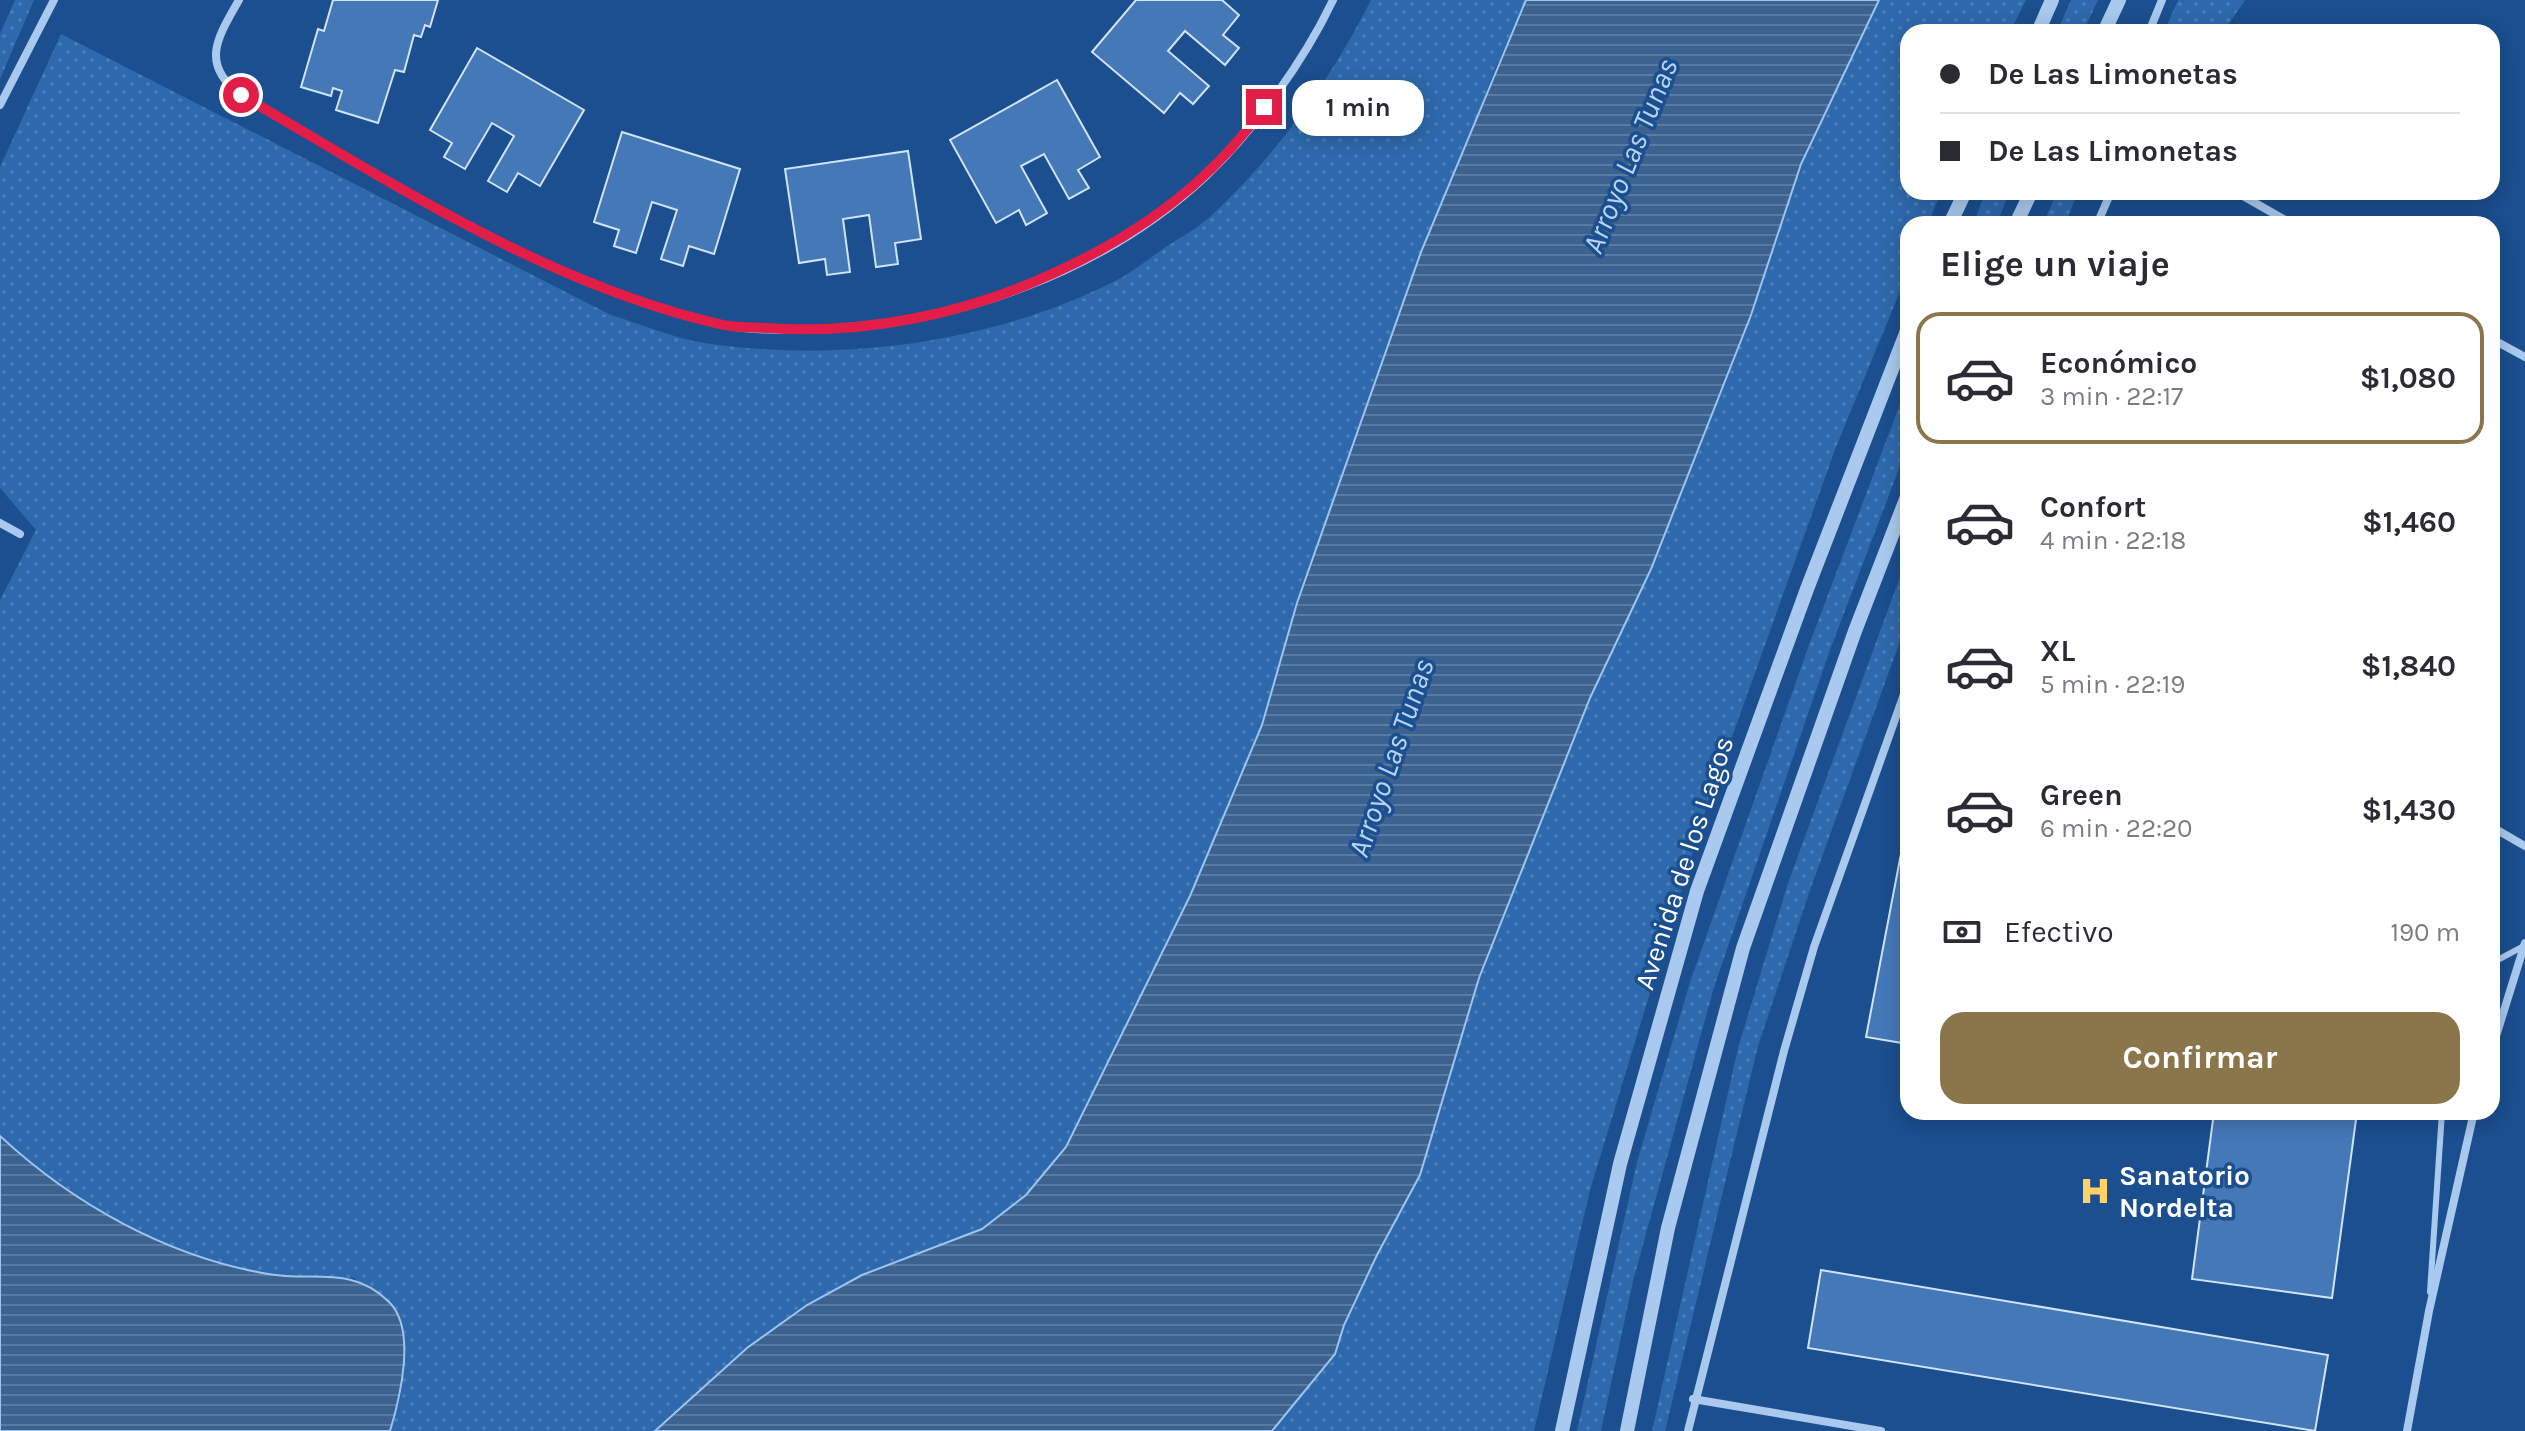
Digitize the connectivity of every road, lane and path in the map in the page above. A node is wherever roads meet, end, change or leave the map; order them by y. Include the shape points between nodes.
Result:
1 (54, 0) edge
2 (239, 0) edge
3 (1333, 0) edge
4 (2052, 0) edge
5 (2119, 0) edge
6 (2162, 0) edge
7 (2042, 24) edge
8 (2108, 24) edge
9 (2152, 24) edge
10 (0, 105) edge
11 (2250, 200) edge
12 (2278, 216) edge
13 (2500, 343) edge
14 (1900, 349) edge
15 (2525, 357) edge
16 (1900, 519) edge
17 (0, 523) edge
18 (20, 534) dead end
19 (1900, 705) edge
20 (2500, 832) edge
21 (2525, 846) edge
22 (2524, 945) edge
23 (2500, 958) edge
24 (2500, 1023) edge
25 (2441, 1120) edge
26 (2472, 1120) edge
27 (2429, 1311) junction
28 (1693, 1399) junction
29 (1562, 1431) edge
30 (1627, 1431) edge
31 (1688, 1431) edge
32 (1881, 1431) edge
33 (2407, 1431) edge

1 - 10 street
2 - 3 street via 216,41 215,60 224,82 241,95 441,212 592,283 721,325 787,330 911,321 986,300 1087,258 1151,220 1206,176 1246,133
4 - 7 street
5 - 8 street
6 - 9 street
11 - 12 street
13 - 15 street
14 - 29 street, Avenida de los Lagos via 1697,891 1620,1164
16 - 30 street via 1743,948 1668,1228
17 - 18 street
19 - 28 street via 1814,947
20 - 21 street
22 - 23 lane
22 - 24 street
25 - 27 lane
26 - 27 street
27 - 33 street
28 - 31 street
28 - 32 street

